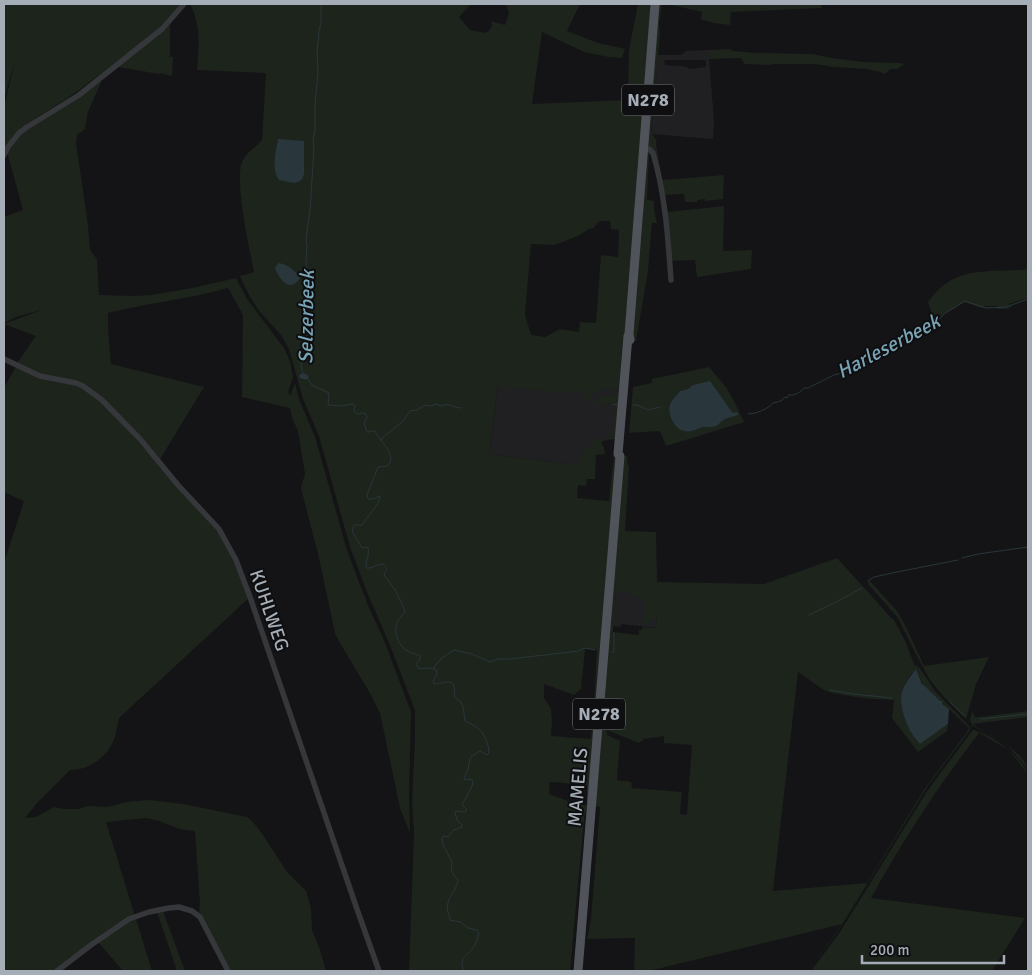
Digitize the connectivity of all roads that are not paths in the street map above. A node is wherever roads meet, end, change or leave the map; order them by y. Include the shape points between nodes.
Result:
1 (184, 4) edge
2 (655, 4) edge
3 (644, 149) junction
4 (4, 155) edge
5 (671, 280) dead end
6 (4, 359) edge
7 (57, 971) edge
8 (228, 971) edge
9 (379, 971) edge
10 (578, 971) edge

1 - 4 street via 162,29 79,96 19,133
2 - 3 main road, N278
3 - 5 street via 652,153 661,184
3 - 10 main road, MAMELIS / N278
6 - 9 street, KUHLWEG via 40,376 76,383 102,400 220,529 250,597
7 - 8 street via 129,919 180,907 200,917

